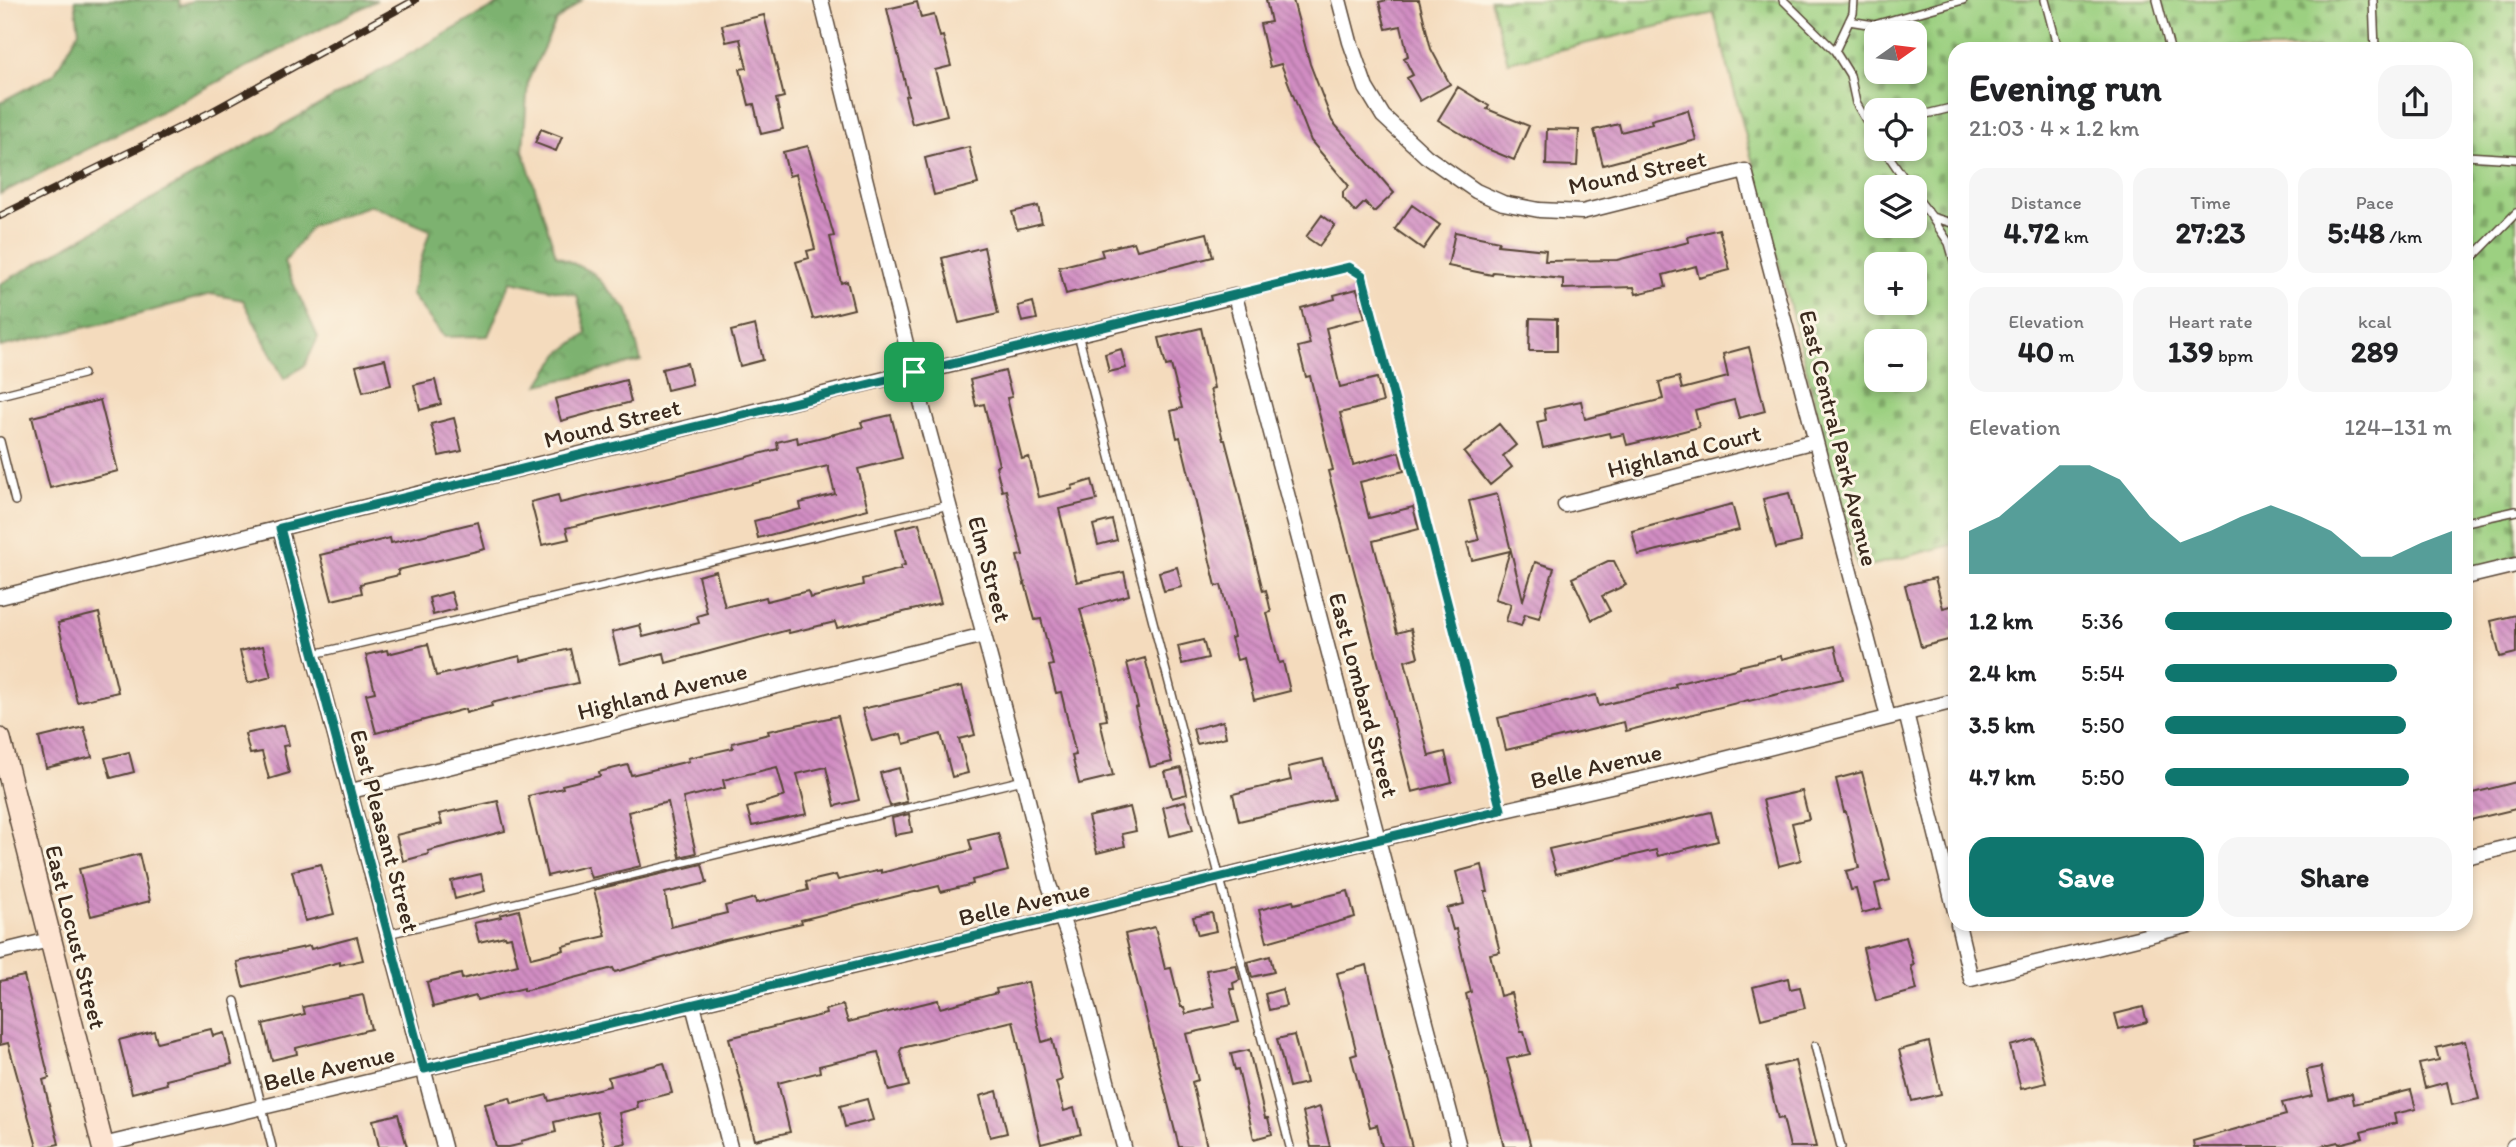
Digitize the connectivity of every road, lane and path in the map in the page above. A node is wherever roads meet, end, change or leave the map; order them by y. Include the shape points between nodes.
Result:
1 (821, 0) edge
2 (1339, 0) edge
3 (1783, 0) edge
4 (1854, 0) edge
5 (1964, 0) edge
6 (2045, 0) edge
7 (2157, 0) edge
8 (2373, 0) edge
9 (1849, 21) junction
10 (2056, 42) edge
11 (2168, 42) edge
12 (2375, 42) edge
13 (1835, 51) junction
14 (1948, 109) edge
15 (1864, 114) edge
16 (1927, 114) edge
17 (2473, 156) edge
18 (2516, 159) edge
19 (1745, 171) joint
20 (1927, 211) edge
21 (2516, 213) edge
22 (1932, 217) junction
23 (1948, 222) edge
24 (1948, 241) edge
25 (2473, 257) edge
26 (1235, 296) junction
27 (1078, 334) junction
28 (914, 372) junction
29 (83, 374) dead end
30 (0, 395) edge
31 (0, 440) edge
32 (1815, 441) junction
33 (15, 502) dead end
34 (950, 505) junction
35 (1565, 505) dead end
36 (2516, 510) edge
37 (2473, 520) edge
38 (280, 528) junction
39 (2516, 565) edge
40 (2473, 575) edge
41 (0, 597) edge
42 (984, 635) junction
43 (314, 654) junction
44 (1948, 703) edge
45 (1906, 713) junction
46 (1888, 717) junction
47 (0, 739) edge
48 (1023, 780) junction
49 (351, 791) junction
50 (1501, 810) junction
51 (1378, 839) junction
52 (2516, 845) edge
53 (2473, 856) edge
54 (1219, 879) junction
55 (1948, 883) edge
56 (1061, 917) junction
57 (1960, 931) edge
58 (2166, 931) edge
59 (388, 934) junction
60 (50, 940) junction
61 (0, 952) edge
62 (234, 1001) dead end
63 (693, 1005) junction
64 (1815, 1046) dead end
65 (424, 1069) junction
66 (262, 1107) junction
67 (103, 1146) edge
68 (272, 1147) edge
69 (444, 1147) edge
70 (730, 1147) edge
71 (1124, 1147) edge
72 (1290, 1147) edge
73 (1459, 1147) edge
74 (1841, 1147) edge

1 - 28 street, Elm Street
2 - 19 street, Mound Street via 1366,88 1383,116 1426,156 1476,191 1503,203 1582,212
3 - 13 lane
4 - 9 lane
5 - 9 lane via 1874,25
6 - 10 lane
7 - 11 lane
8 - 12 lane
9 - 13 lane
13 - 15 lane via 1850,75 1856,103
14 - 16 lane
17 - 18 lane
19 - 32 street, East Central Park Avenue
20 - 22 lane
21 - 25 lane
22 - 23 lane
22 - 24 lane
26 - 27 street, Mound Street
26 - 50 lane via 1349,267 1362,275
26 - 51 street, East Lombard Street
27 - 28 street, Mound Street
27 - 54 lane
28 - 34 street, Elm Street
28 - 38 street, Mound Street
29 - 30 lane
31 - 33 lane
32 - 35 street, Highland Court
32 - 46 street, East Central Park Avenue
34 - 42 street, Elm Street
34 - 43 lane
36 - 37 lane
38 - 41 street, Mound Street
38 - 43 street, East Pleasant Street
39 - 40 street
42 - 48 street, Elm Street
42 - 49 street, Highland Avenue
43 - 49 street, East Pleasant Street
44 - 45 street, Belle Avenue
45 - 46 street, Belle Avenue
45 - 55 street
46 - 50 street, Belle Avenue
47 - 60 main road, East Locust Street
48 - 56 street, Elm Street
48 - 59 lane
49 - 59 street, East Pleasant Street
50 - 51 street, Belle Avenue
51 - 54 street, Belle Avenue
51 - 73 street, East Lombard Street
52 - 53 street
54 - 56 street, Belle Avenue
54 - 72 lane
56 - 63 street, Belle Avenue
56 - 71 street, Elm Street
57 - 58 street via 1971,979
59 - 65 street, East Pleasant Street
60 - 61 street
60 - 67 main road, East Locust Street
62 - 66 lane
63 - 65 street, Belle Avenue
63 - 70 street
64 - 74 lane
65 - 66 street, Belle Avenue
65 - 69 street, East Pleasant Street
66 - 67 street, Belle Avenue
66 - 68 lane

